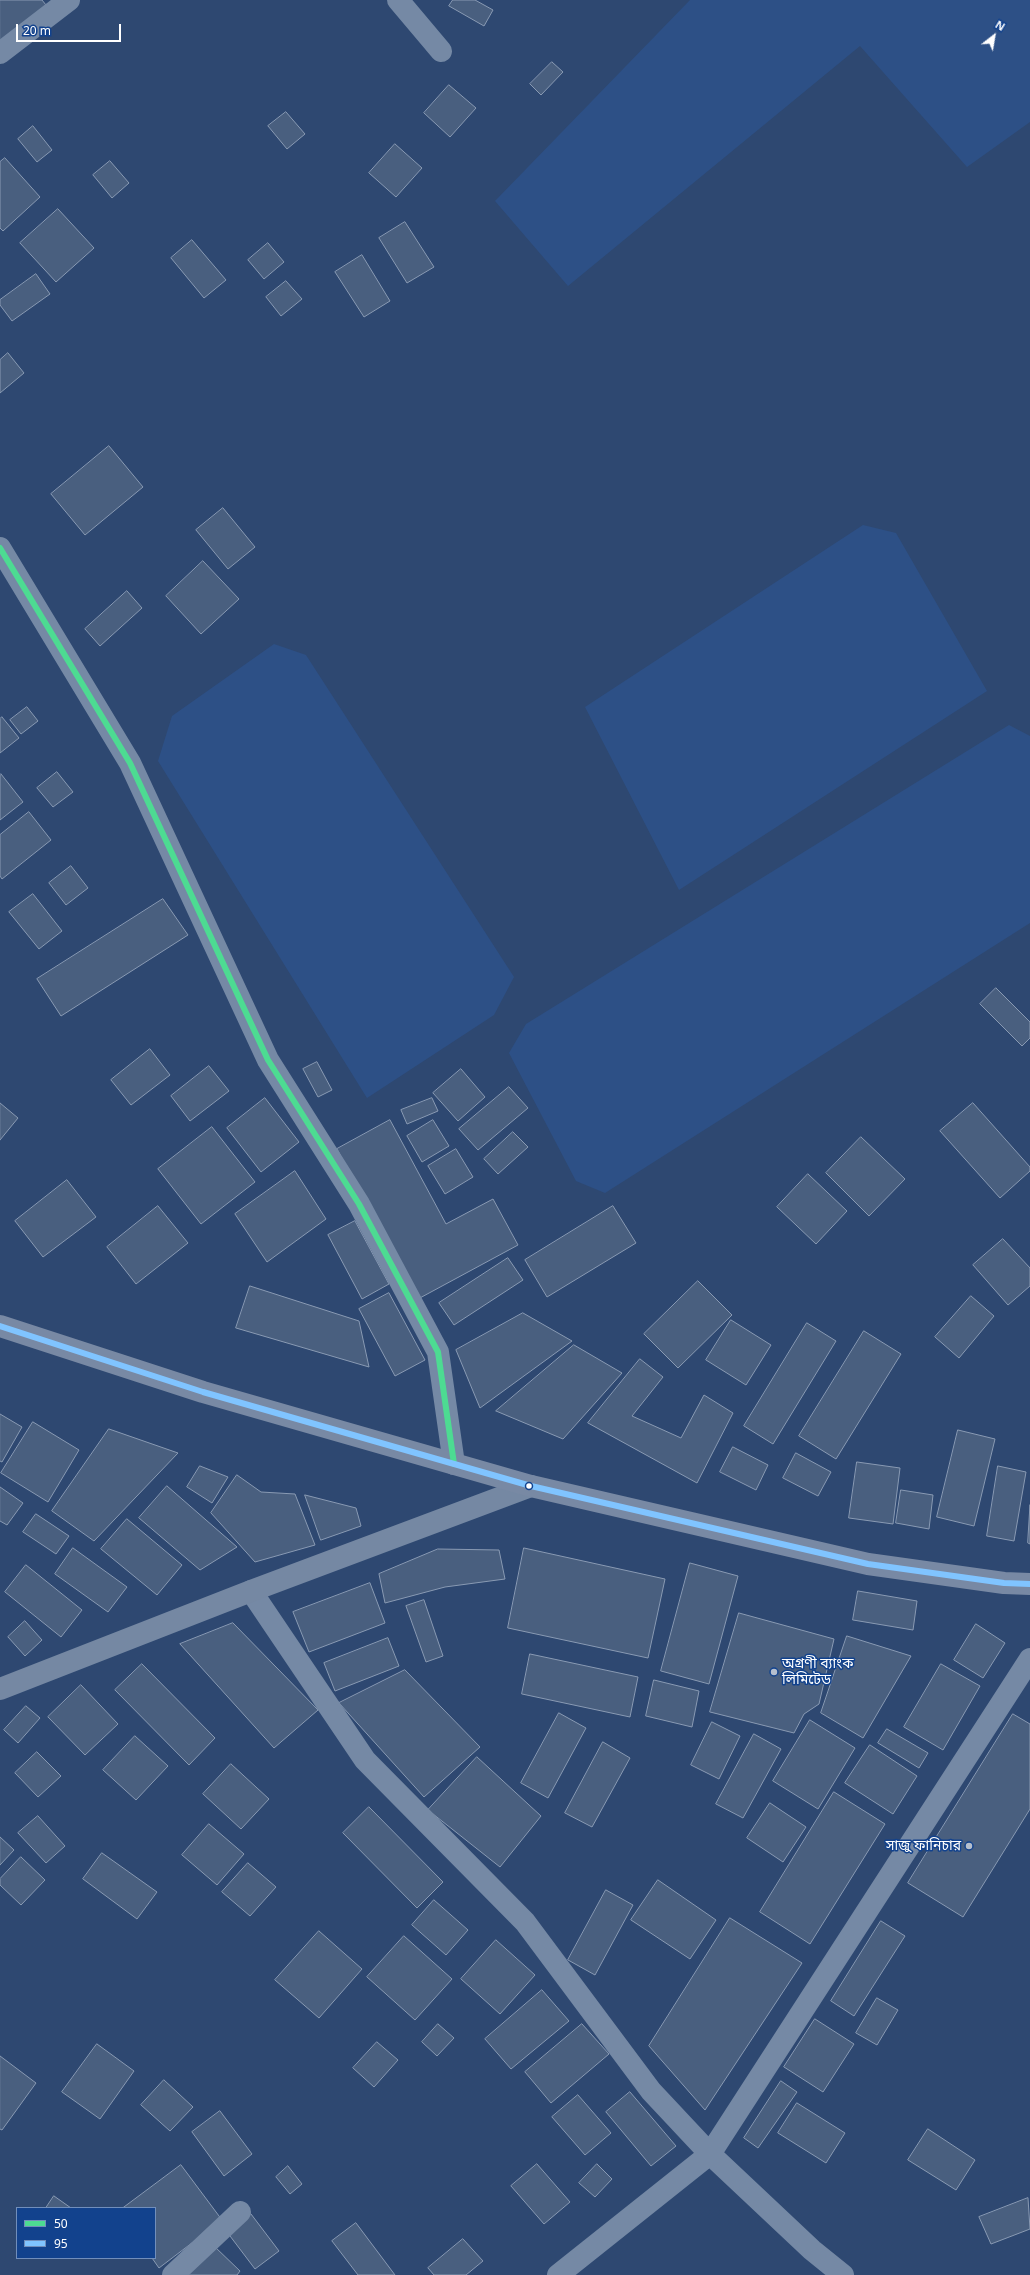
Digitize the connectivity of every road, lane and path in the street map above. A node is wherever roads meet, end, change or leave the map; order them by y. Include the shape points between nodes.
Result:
1 (69, 0) edge
2 (398, 0) edge
3 (441, 51) dead end
4 (0, 53) edge
5 (0, 548) edge
6 (0, 1326) edge
7 (454, 1464) junction
8 (531, 1486) junction
9 (1030, 1584) edge
10 (251, 1591) junction
11 (1030, 1659) edge
12 (0, 1689) edge
13 (710, 2154) junction
14 (240, 2212) dead end
15 (173, 2275) edge
16 (558, 2275) edge
17 (843, 2275) edge

1 - 4 street
2 - 3 street
5 - 7 street via 130,763 268,1060 359,1204 438,1352
6 - 7 highway via 203,1392
7 - 8 highway
8 - 9 highway via 868,1564 1004,1583
8 - 10 main road
10 - 12 main road
10 - 13 street via 365,1760 525,1922 651,2091
11 - 13 street
13 - 16 street
13 - 17 street via 812,2250
14 - 15 street

